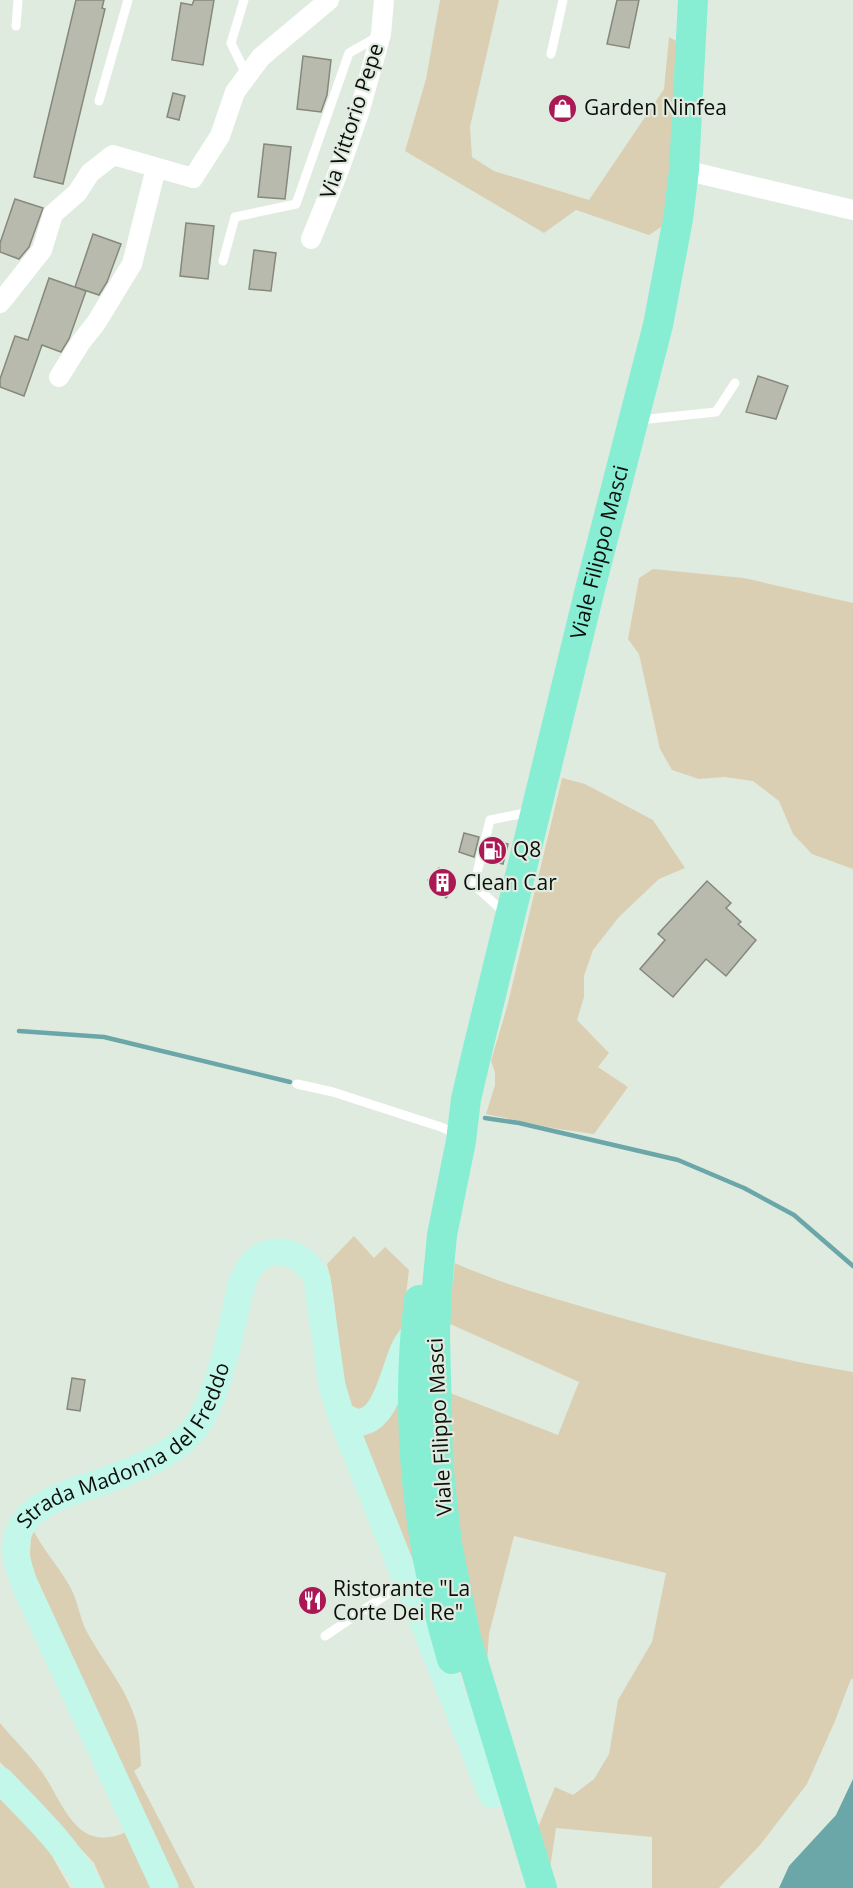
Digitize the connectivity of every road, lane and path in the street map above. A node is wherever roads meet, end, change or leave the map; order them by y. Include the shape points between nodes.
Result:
1 (18, 0) edge
2 (128, 0) edge
3 (244, 0) edge
4 (329, 0) edge
5 (563, 0) edge
6 (693, 0) edge
7 (383, 1) edge
8 (16, 26) dead end
9 (381, 34) junction
10 (551, 54) dead end
11 (247, 76) junction
12 (99, 101) dead end
13 (156, 168) junction
14 (684, 170) junction
15 (853, 210) edge
16 (311, 239) dead end
17 (223, 261) dead end
18 (0, 303) edge
19 (59, 377) dead end
20 (735, 383) dead end
21 (633, 421) junction
22 (535, 811) junction
23 (509, 918) junction
24 (297, 1084) dead end
25 (458, 1135) junction
26 (437, 1288) junction
27 (415, 1333) junction
28 (341, 1416) junction
29 (407, 1581) junction
30 (325, 1636) dead end
31 (445, 1637) junction
32 (486, 1706) junction
33 (0, 1780) edge
34 (492, 1795) junction
35 (90, 1888) edge
36 (165, 1888) edge
37 (521, 1888) edge
38 (542, 1888) edge

1 - 8 lane
2 - 12 lane
3 - 11 lane via 231,43
4 - 11 street via 261,57
5 - 10 lane
6 - 14 main road, Viale Filippo Masci
7 - 9 street, Via Vittorio Pepe
9 - 16 street, Via Vittorio Pepe via 359,113
9 - 17 lane via 348,53 296,204 235,217
11 - 13 street via 235,92 220,136 194,178
13 - 18 street via 113,155 90,173 77,193 53,214 42,250
13 - 19 street via 132,264
14 - 15 street
14 - 21 main road, Viale Filippo Masci via 658,326
20 - 21 lane via 716,412
21 - 22 main road, Viale Filippo Masci
22 - 23 main road, Viale Filippo Masci
22 - 23 lane via 490,820 476,874 474,885
23 - 25 main road, Viale Filippo Masci
24 - 25 lane via 333,1092
25 - 26 main road, Viale Filippo Masci
25 - 27 main road, Viale Filippo Masci via 439,1175 427,1232
26 - 27 main road, Viale Filippo Masci via 430,1311
26 - 32 main road, Viale Filippo Masci via 438,1464 466,1638
27 - 28 main road via 405,1346 378,1413 359,1422
27 - 31 main road, Viale Filippo Masci via 414,1430 419,1493
28 - 29 main road, Strada Madonna del Freddo
28 - 36 main road, Strada Madonna del Freddo via 332,1386 313,1271 304,1260 290,1253 266,1255 251,1265 245,1276 224,1361 202,1420 187,1438 141,1466 42,1506 18,1532 15,1545 24,1583
29 - 30 lane
29 - 31 main road, Strada Madonna del Freddo
29 - 34 main road, Strada Madonna del Freddo
31 - 32 main road, Viale Filippo Masci via 463,1660
31 - 34 main road, Viale Filippo Masci
32 - 38 main road, Viale Filippo Masci
33 - 35 main road via 64,1847
34 - 37 main road, Viale Filippo Masci

